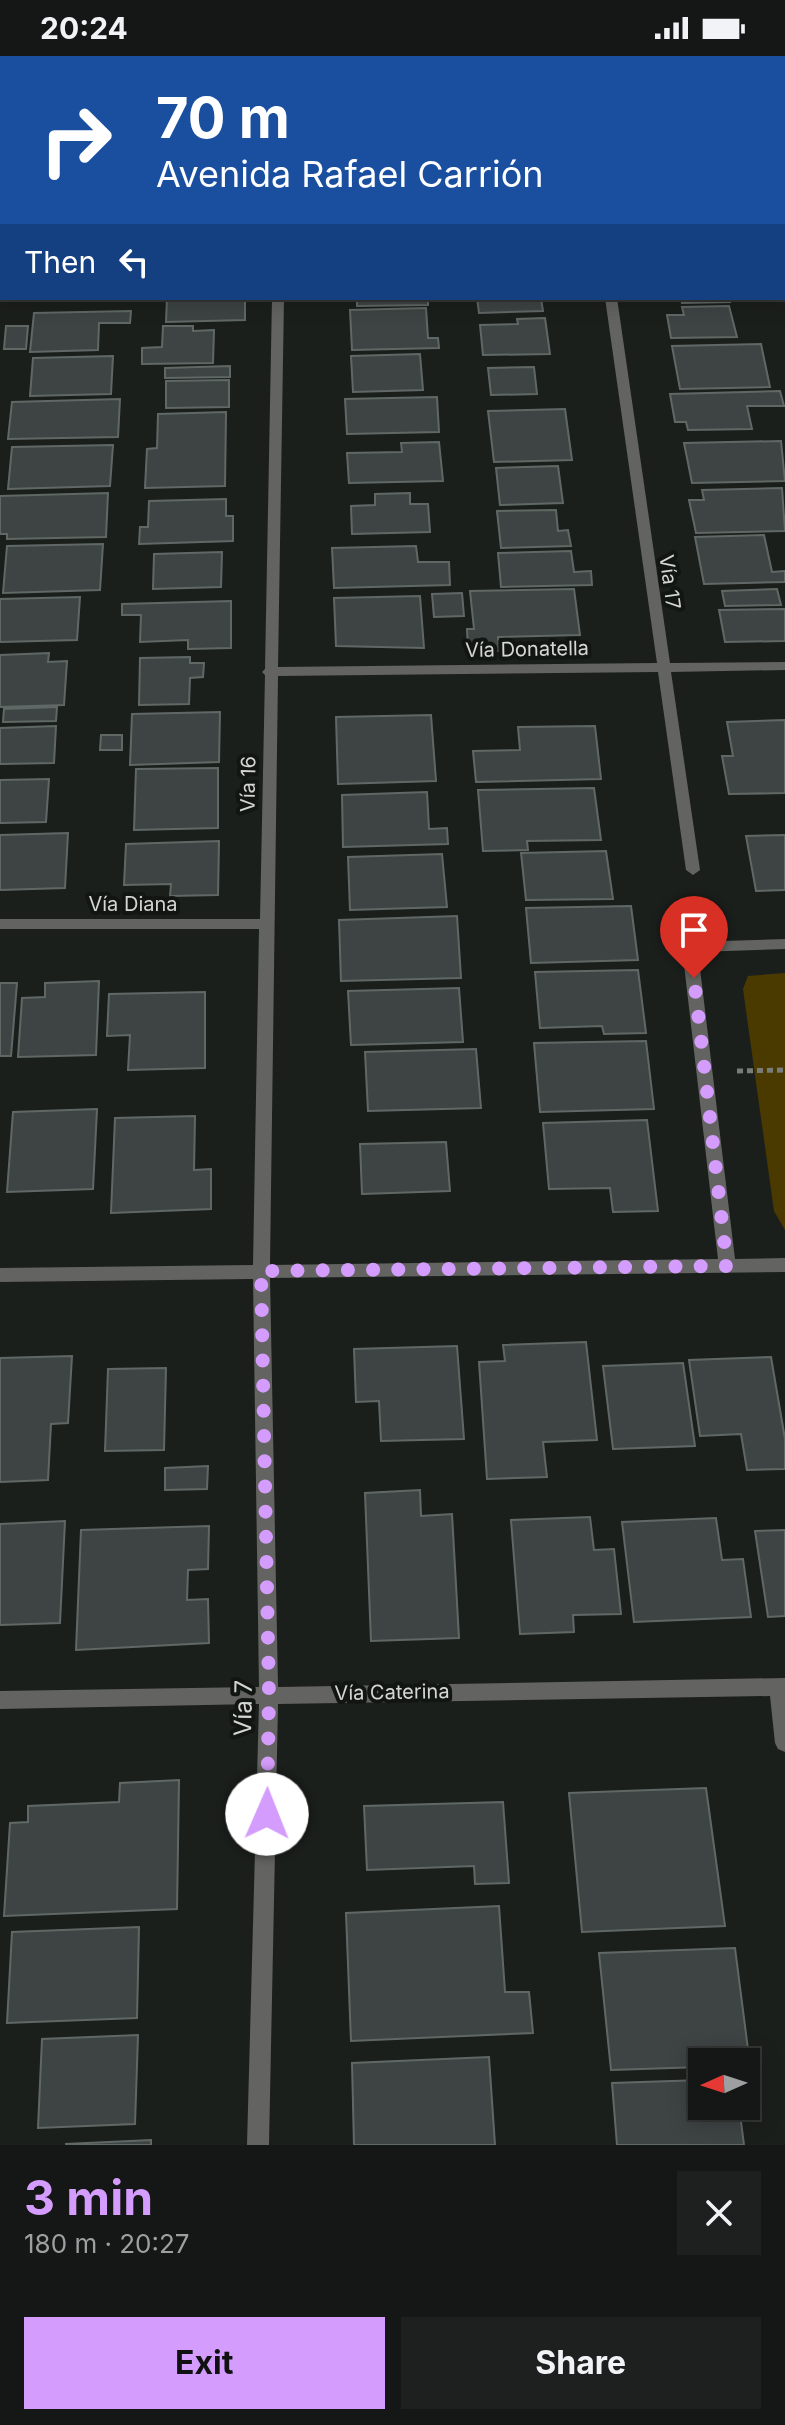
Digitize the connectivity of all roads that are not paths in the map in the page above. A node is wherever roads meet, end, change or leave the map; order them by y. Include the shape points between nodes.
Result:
1 (278, 300) edge
2 (611, 300) edge
3 (785, 666) edge
4 (662, 667) junction
5 (269, 672) junction
6 (693, 870) dead end
7 (0, 924) edge
8 (266, 924) junction
9 (785, 944) edge
10 (785, 1265) edge
11 (727, 1266) junction
12 (261, 1271) junction
13 (0, 1275) edge
14 (781, 1687) edge
15 (269, 1694) junction
16 (0, 1700) edge
17 (785, 1743) edge
18 (258, 2145) edge

1 - 5 street, Vía 16
2 - 4 street, Vía 17
3 - 4 street, Vía Donatella
4 - 5 street, Vía Donatella
4 - 6 street, Vía 17
5 - 8 street, Vía 16
7 - 8 street, Vía Diana
8 - 12 street, Vía 16
9 - 11 street via 690,947
10 - 11 street
11 - 12 street
12 - 13 street
12 - 15 street, Vía 7
14 - 15 street, Vía Caterina
14 - 17 street
15 - 16 street, Vía Caterina
15 - 18 street, Vía 7

